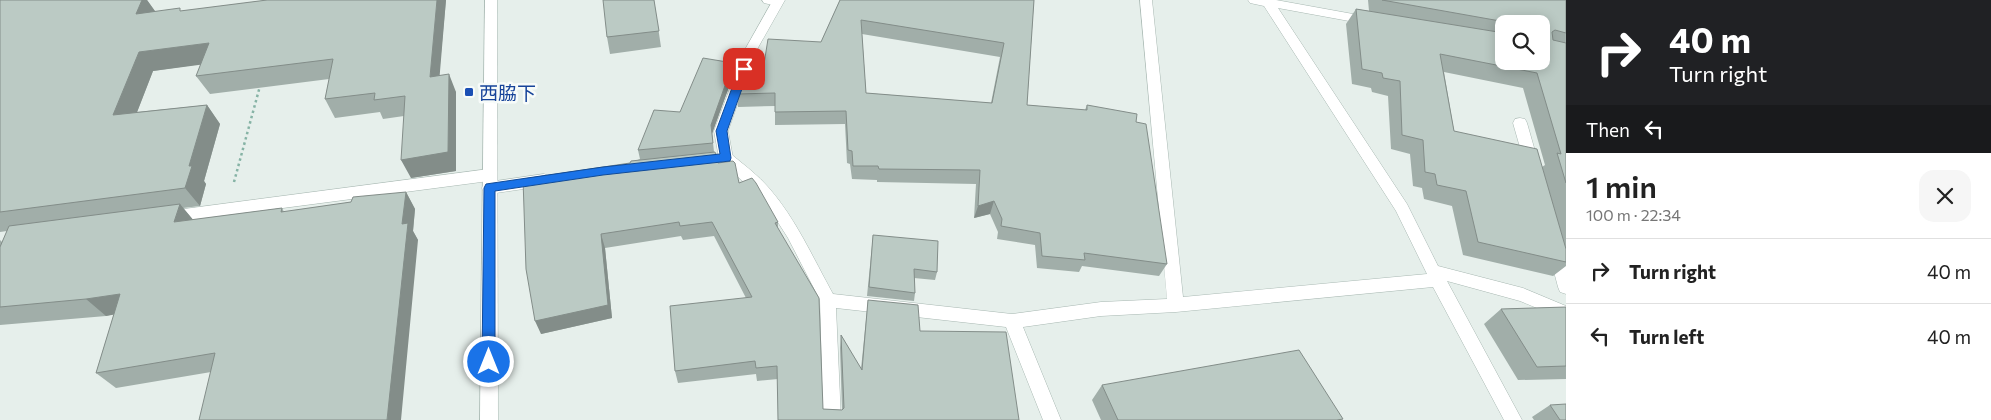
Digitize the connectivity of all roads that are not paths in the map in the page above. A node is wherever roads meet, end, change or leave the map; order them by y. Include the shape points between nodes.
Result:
1 (491, 0) edge
2 (1146, 0) edge
3 (775, 1) edge
4 (1263, 1) edge
5 (1386, 23) edge
6 (1520, 123) dead end
7 (726, 158) junction
8 (678, 163) edge
9 (556, 178) edge
10 (1536, 178) edge
11 (489, 182) junction
12 (159, 219) edge
13 (1551, 232) edge
14 (1435, 276) junction
15 (1566, 287) edge
16 (828, 300) junction
17 (1176, 306) junction
18 (1566, 313) edge
19 (1012, 321) junction
20 (488, 420) edge
21 (832, 420) edge
22 (1052, 420) edge
23 (1513, 420) edge

1 - 11 street
2 - 17 street
3 - 7 street via 749,53 721,131
4 - 5 street
4 - 14 street via 1402,208
6 - 10 street
7 - 8 street
7 - 16 street via 747,174 768,197
9 - 11 street
11 - 12 street
11 - 20 street
13 - 15 street
14 - 17 street
14 - 18 street via 1523,295
14 - 23 street
16 - 19 street
16 - 21 street
17 - 19 street via 1101,309
19 - 22 street

